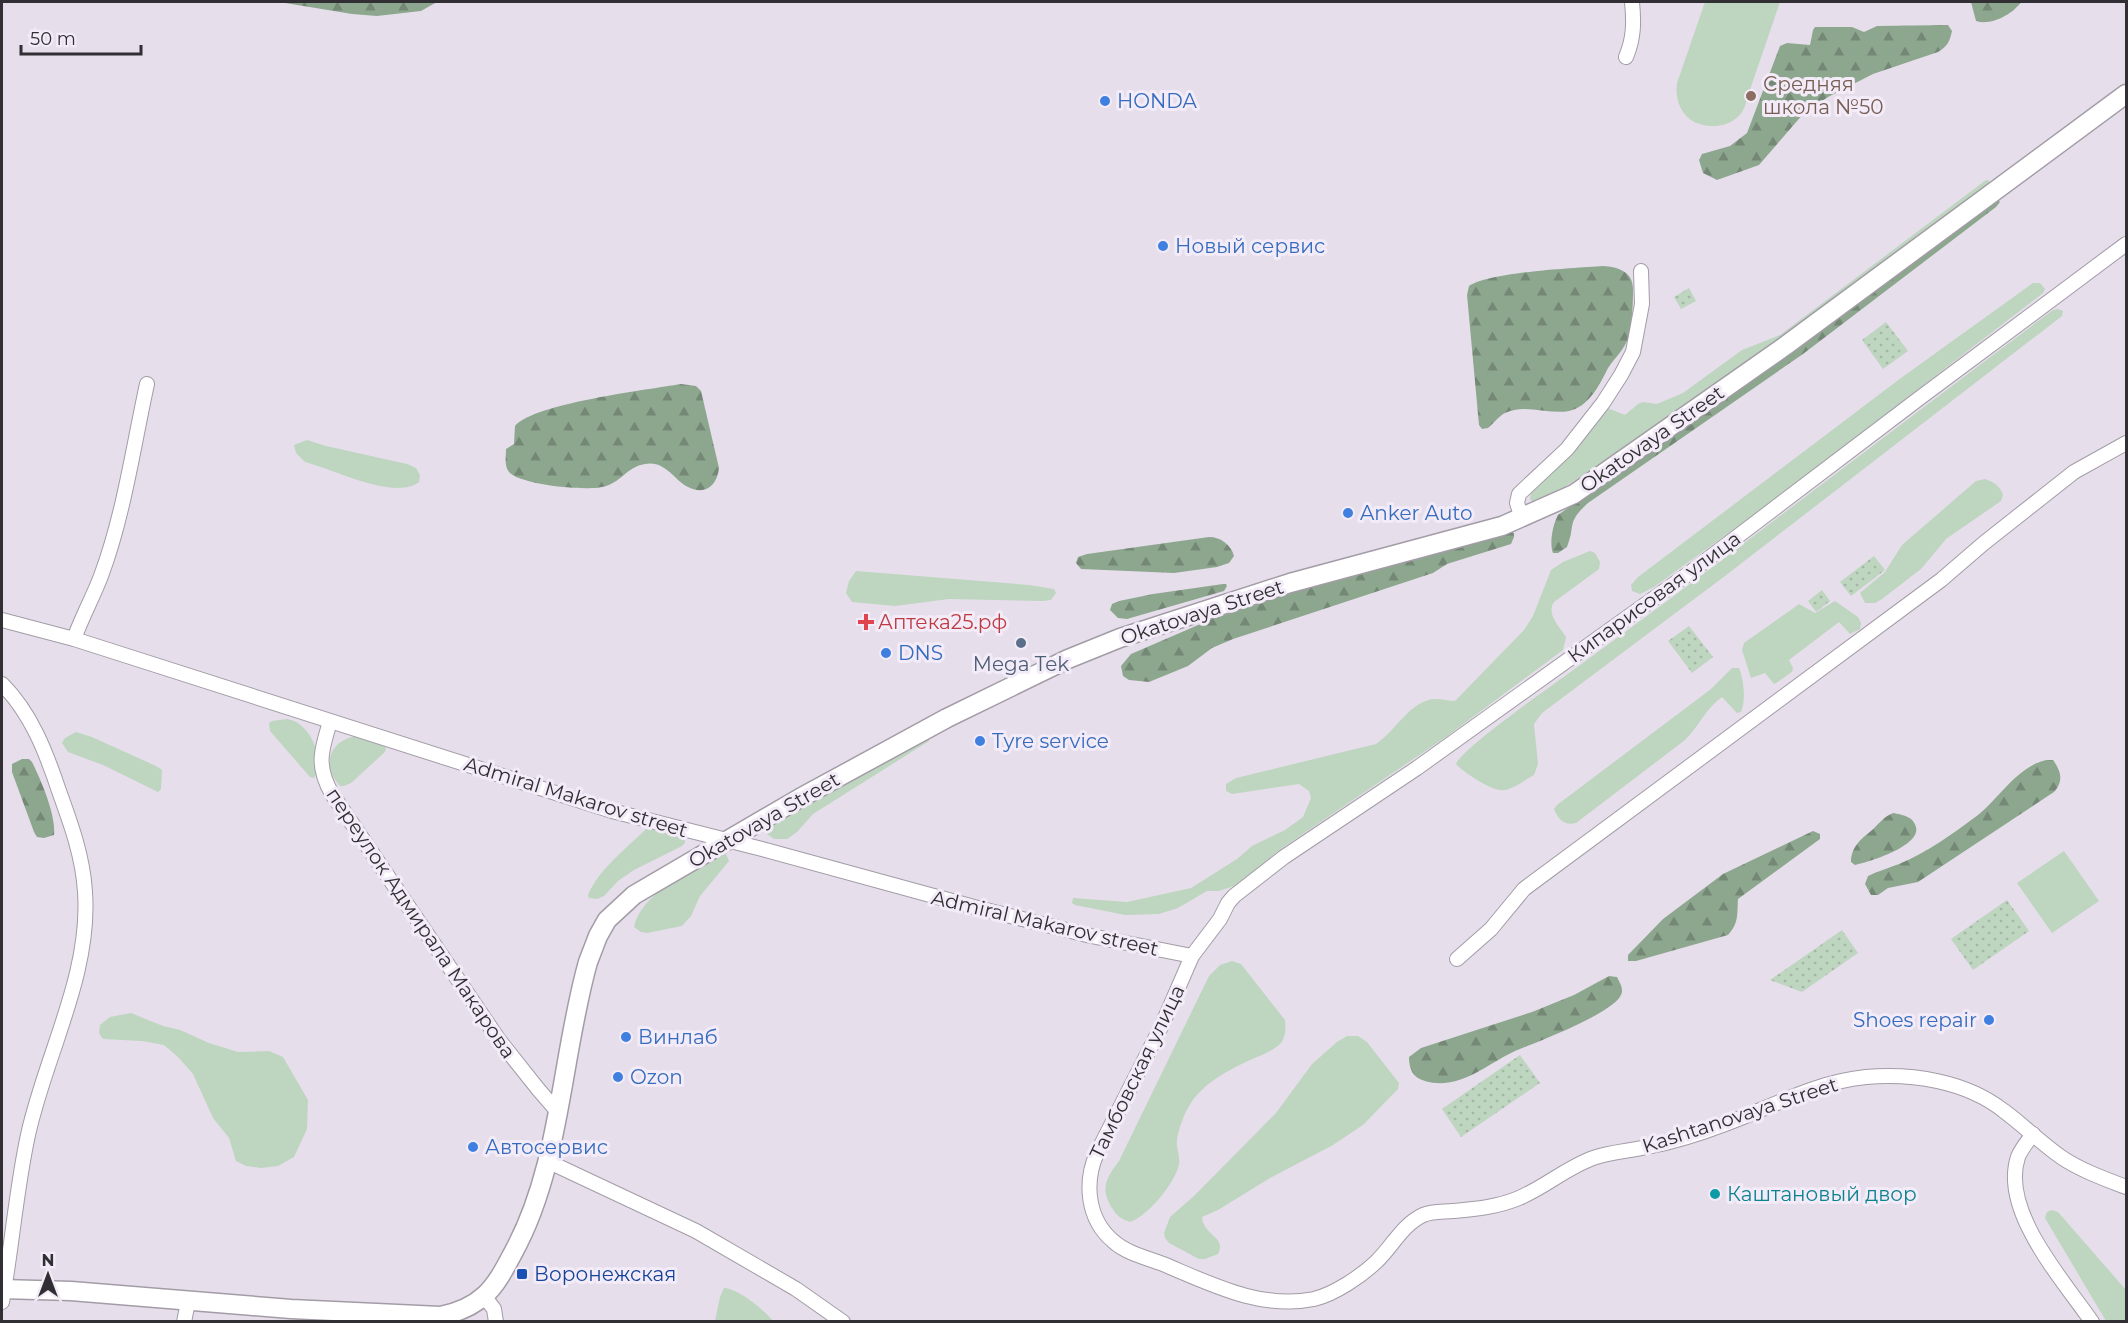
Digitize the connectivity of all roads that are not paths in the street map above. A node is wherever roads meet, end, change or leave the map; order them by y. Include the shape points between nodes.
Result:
1 (1632, 2) edge
2 (1626, 57) dead end
3 (2127, 94) edge
4 (2127, 244) edge
5 (1641, 271) dead end
6 (147, 384) dead end
7 (2127, 443) edge
8 (1522, 518) junction
9 (2, 620) edge
10 (74, 639) junction
11 (2, 684) edge
12 (330, 722) junction
13 (727, 841) junction
14 (1192, 956) junction
15 (1456, 959) dead end
16 (557, 1110) junction
17 (2033, 1134) junction
18 (547, 1161) junction
19 (2127, 1187) edge
20 (1099, 1223) joint
21 (2, 1293) edge
22 (484, 1296) junction
23 (188, 1302) junction
24 (184, 1322) edge
25 (496, 1322) edge
26 (843, 1322) edge
27 (2092, 1322) edge

1 - 2 street via 1632,42
3 - 8 main road, Okatovaya Street via 1768,358 1574,494
4 - 14 street, Кипарисовая улица via 1688,574 1417,768 1284,857 1234,896
5 - 8 street via 1642,304 1630,357 1603,403 1567,449 1519,494 1517,503
6 - 10 street via 129,474 101,576
7 - 15 street via 2082,466 1941,580 1524,889 1491,929
8 - 13 main road, Okatovaya Street via 1290,583 1120,638 1068,659 947,718
9 - 10 street, Admiral Makarov street
10 - 12 street, Admiral Makarov street
11 - 21 street via 34,727 53,771 77,842 86,895 71,998 28,1134
12 - 13 street, Admiral Makarov street via 612,811
12 - 16 street, переулок Адмирала Макарова via 321,760 332,794 501,1042
13 - 14 street, Admiral Makarov street via 1091,936
13 - 16 main road, Okatovaya Street via 634,895 607,920 583,980
14 - 20 street, Тамбовская улица via 1090,1168 1090,1202
16 - 18 main road, Okatovaya Street
17 - 19 street, Kashtanovaya Street via 2075,1165
17 - 20 street, Kashtanovaya Street via 1988,1100 1951,1085 1912,1077 1866,1077 1828,1083 1726,1124 1650,1147 1593,1158 1503,1204 1424,1215 1409,1224 1376,1262 1356,1277 1325,1295 1303,1300 1268,1300 1232,1292 1134,1253 1114,1242
17 - 27 street via 2019,1156 2016,1171 2021,1207 2043,1256
18 - 22 main road, Okatovaya Street via 534,1210 517,1246
18 - 26 street via 696,1231 796,1289
21 - 23 main road via 71,1292
22 - 23 main road via 440,1316
22 - 25 street via 494,1309
23 - 24 street

